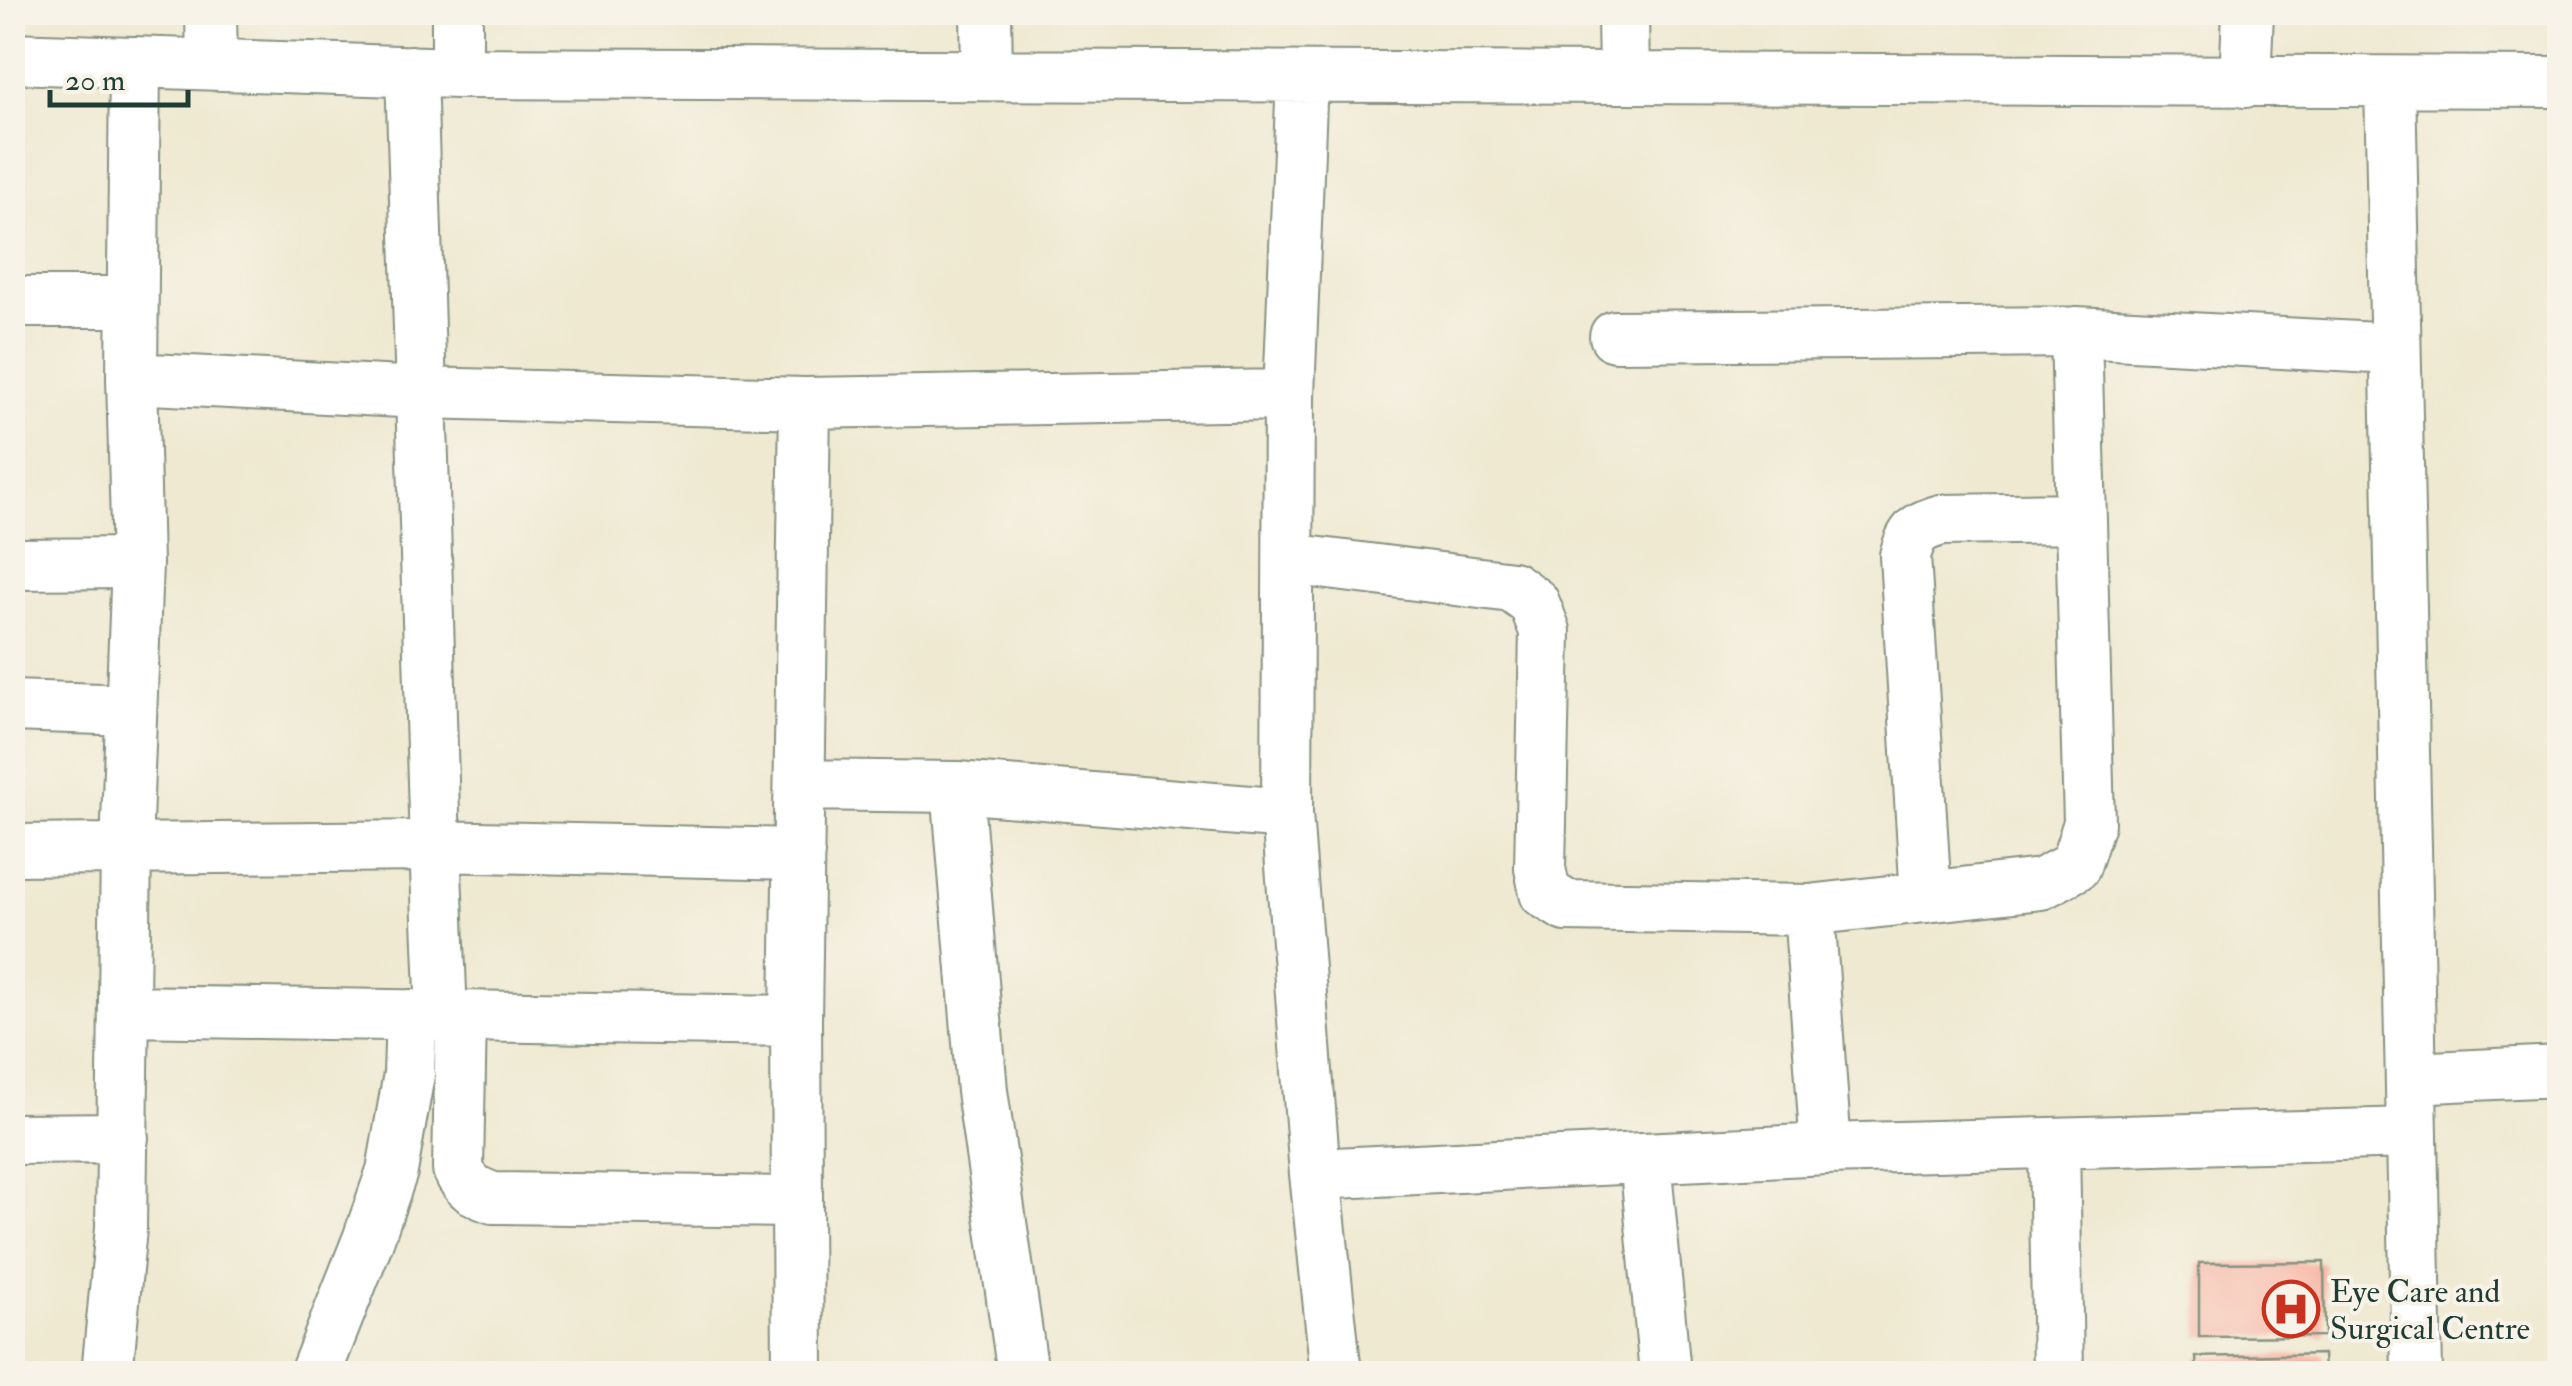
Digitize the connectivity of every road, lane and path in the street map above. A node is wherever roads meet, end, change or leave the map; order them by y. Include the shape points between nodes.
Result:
1 (211, 12) edge
2 (456, 12) edge
3 (986, 12) edge
4 (1623, 12) edge
5 (2248, 12) edge
6 (12, 58) edge
7 (135, 62) junction
8 (212, 64) junction
9 (434, 72) junction
10 (987, 75) junction
11 (1302, 77) junction
12 (1624, 78) junction
13 (2246, 82) junction
14 (2390, 82) junction
15 (2560, 82) edge
16 (12, 302) edge
17 (132, 302) junction
18 (2076, 332) junction
19 (1616, 336) dead end
20 (2396, 349) junction
21 (132, 378) junction
22 (421, 393) junction
23 (1289, 395) junction
24 (806, 403) junction
25 (2081, 518) junction
26 (1289, 559) junction
27 (137, 562) junction
28 (12, 564) edge
29 (12, 706) edge
30 (132, 710) junction
31 (800, 785) junction
32 (957, 787) junction
33 (1287, 814) junction
34 (435, 846) junction
35 (126, 848) junction
36 (12, 850) edge
37 (799, 854) junction
38 (1926, 897) junction
39 (1809, 910) junction
40 (124, 1011) junction
41 (438, 1016) junction
42 (796, 1021) junction
43 (2560, 1071) edge
44 (2411, 1078) junction
45 (2412, 1133) junction
46 (123, 1138) junction
47 (12, 1139) edge
48 (2054, 1143) junction
49 (1826, 1149) junction
50 (1645, 1159) junction
51 (1315, 1174) junction
52 (797, 1202) junction
53 (107, 1374) edge
54 (315, 1374) edge
55 (798, 1374) edge
56 (1022, 1374) edge
57 (1336, 1374) edge
58 (1665, 1374) edge
59 (2058, 1374) edge
60 (2417, 1374) edge

1 - 8 street
2 - 9 street
3 - 10 street
4 - 12 street
5 - 13 street
6 - 7 street
7 - 8 street
7 - 17 street
8 - 9 street
9 - 10 street
9 - 22 street
10 - 11 street
11 - 12 street
11 - 23 street
12 - 13 street
13 - 14 street
14 - 15 street
14 - 20 street
16 - 17 street
17 - 21 street
18 - 19 street
18 - 20 street
18 - 25 street
20 - 44 street
21 - 22 street
21 - 27 street
22 - 24 street
22 - 34 street
23 - 24 street
23 - 26 street
24 - 31 street
25 - 38 street via 2089,823 2075,866 2041,884
25 - 38 street via 1941,520 1911,536 1905,556
26 - 33 street
26 - 39 street via 1512,586 1534,604 1545,632 1545,893 1566,906
27 - 28 street
27 - 30 street
29 - 30 street
30 - 35 street
31 - 32 street
31 - 37 street
32 - 33 street
32 - 56 street via 982,1091
33 - 51 street
34 - 35 street
34 - 37 street
34 - 41 street
35 - 36 street
35 - 40 street
37 - 42 street
38 - 39 street
39 - 49 street
40 - 41 street
40 - 46 street
41 - 42 street
41 - 52 street via 458,1170 477,1193
41 - 54 street via 409,1074 392,1171
42 - 52 street
43 - 44 street
44 - 45 street
45 - 48 street
45 - 60 street
46 - 47 street
46 - 53 street
48 - 49 street
48 - 59 street
49 - 50 street
50 - 51 street
50 - 58 street
51 - 57 street
52 - 55 street

